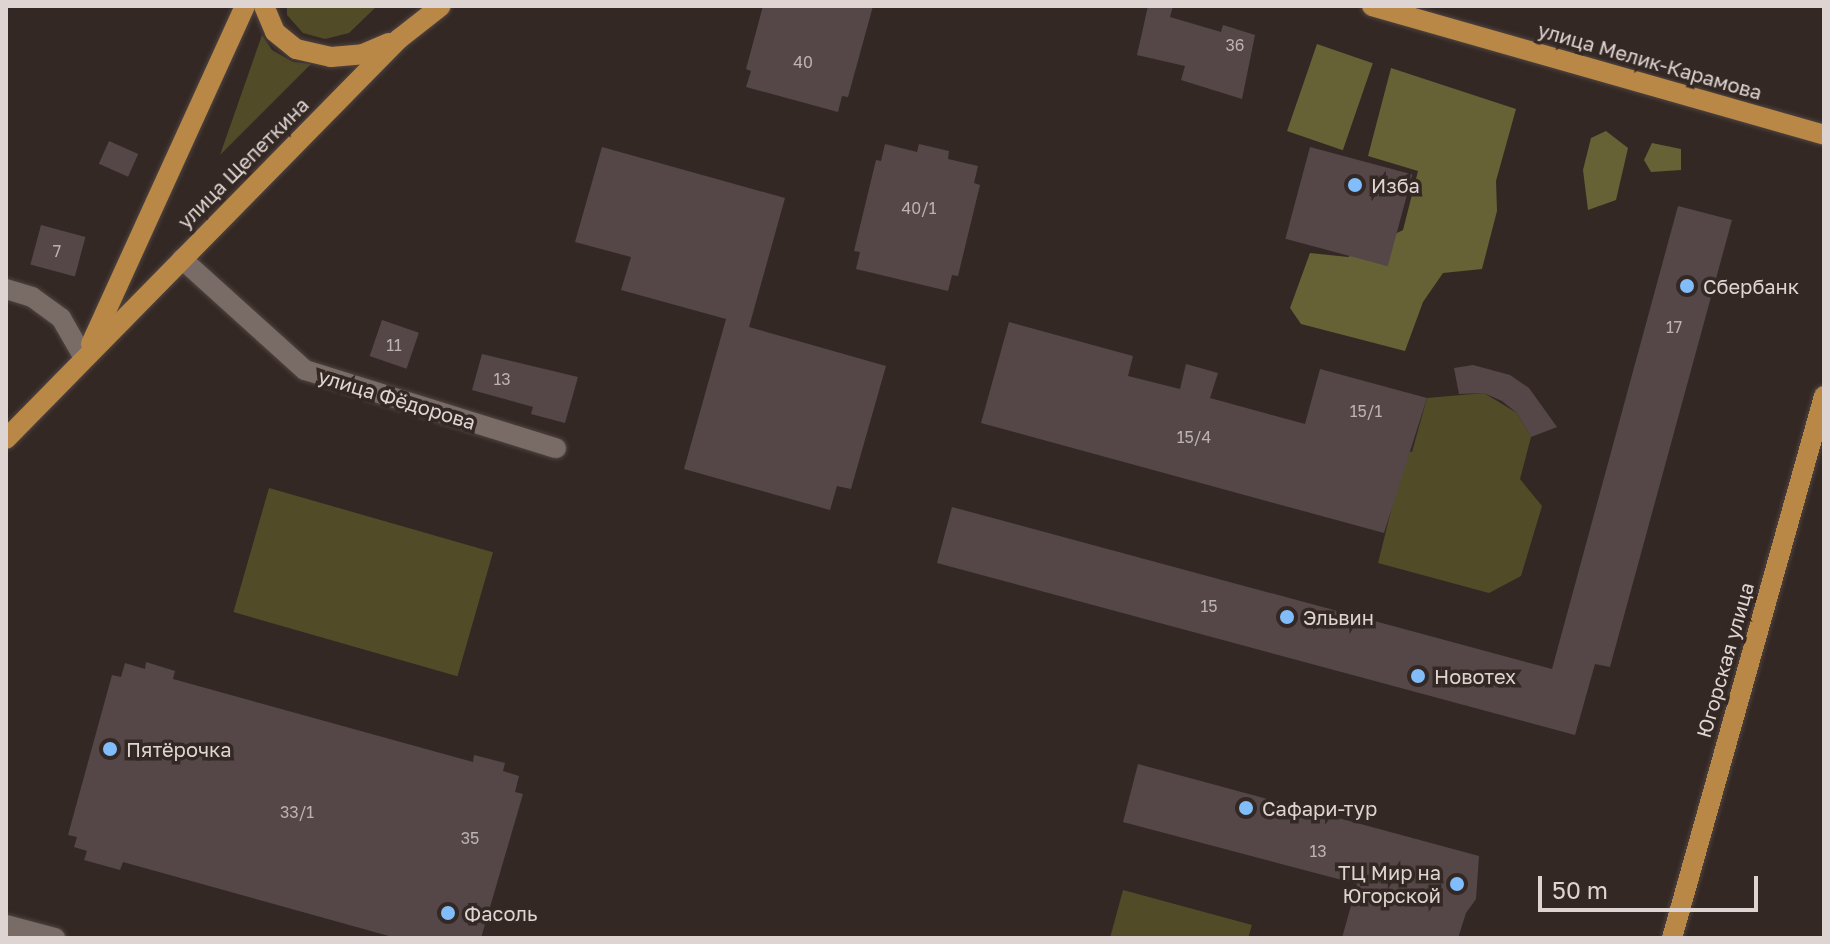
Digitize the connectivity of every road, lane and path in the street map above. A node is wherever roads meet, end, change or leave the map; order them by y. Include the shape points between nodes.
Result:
1 (245, 6) edge
2 (264, 6) edge
3 (441, 6) edge
4 (1372, 6) edge
5 (399, 39) junction
6 (1824, 135) edge
7 (182, 259) junction
8 (6, 289) edge
9 (84, 358) junction
10 (1824, 396) edge
11 (6, 439) edge
12 (556, 448) dead end
13 (6, 925) edge
14 (55, 938) edge
15 (1672, 938) edge

1 - 9 main road, улица Щепеткина
2 - 5 main road via 275,32 296,49 331,57 363,54
3 - 5 main road, улица Щепеткина
4 - 6 main road, улица Мелик-Карамова
5 - 7 main road, улица Щепеткина
7 - 9 main road, улица Щепеткина
7 - 12 street, улица Фёдорова via 305,370
8 - 9 street via 32,297 61,318
9 - 11 main road, улица Щепеткина
10 - 15 main road, Югорская улица
13 - 14 street

